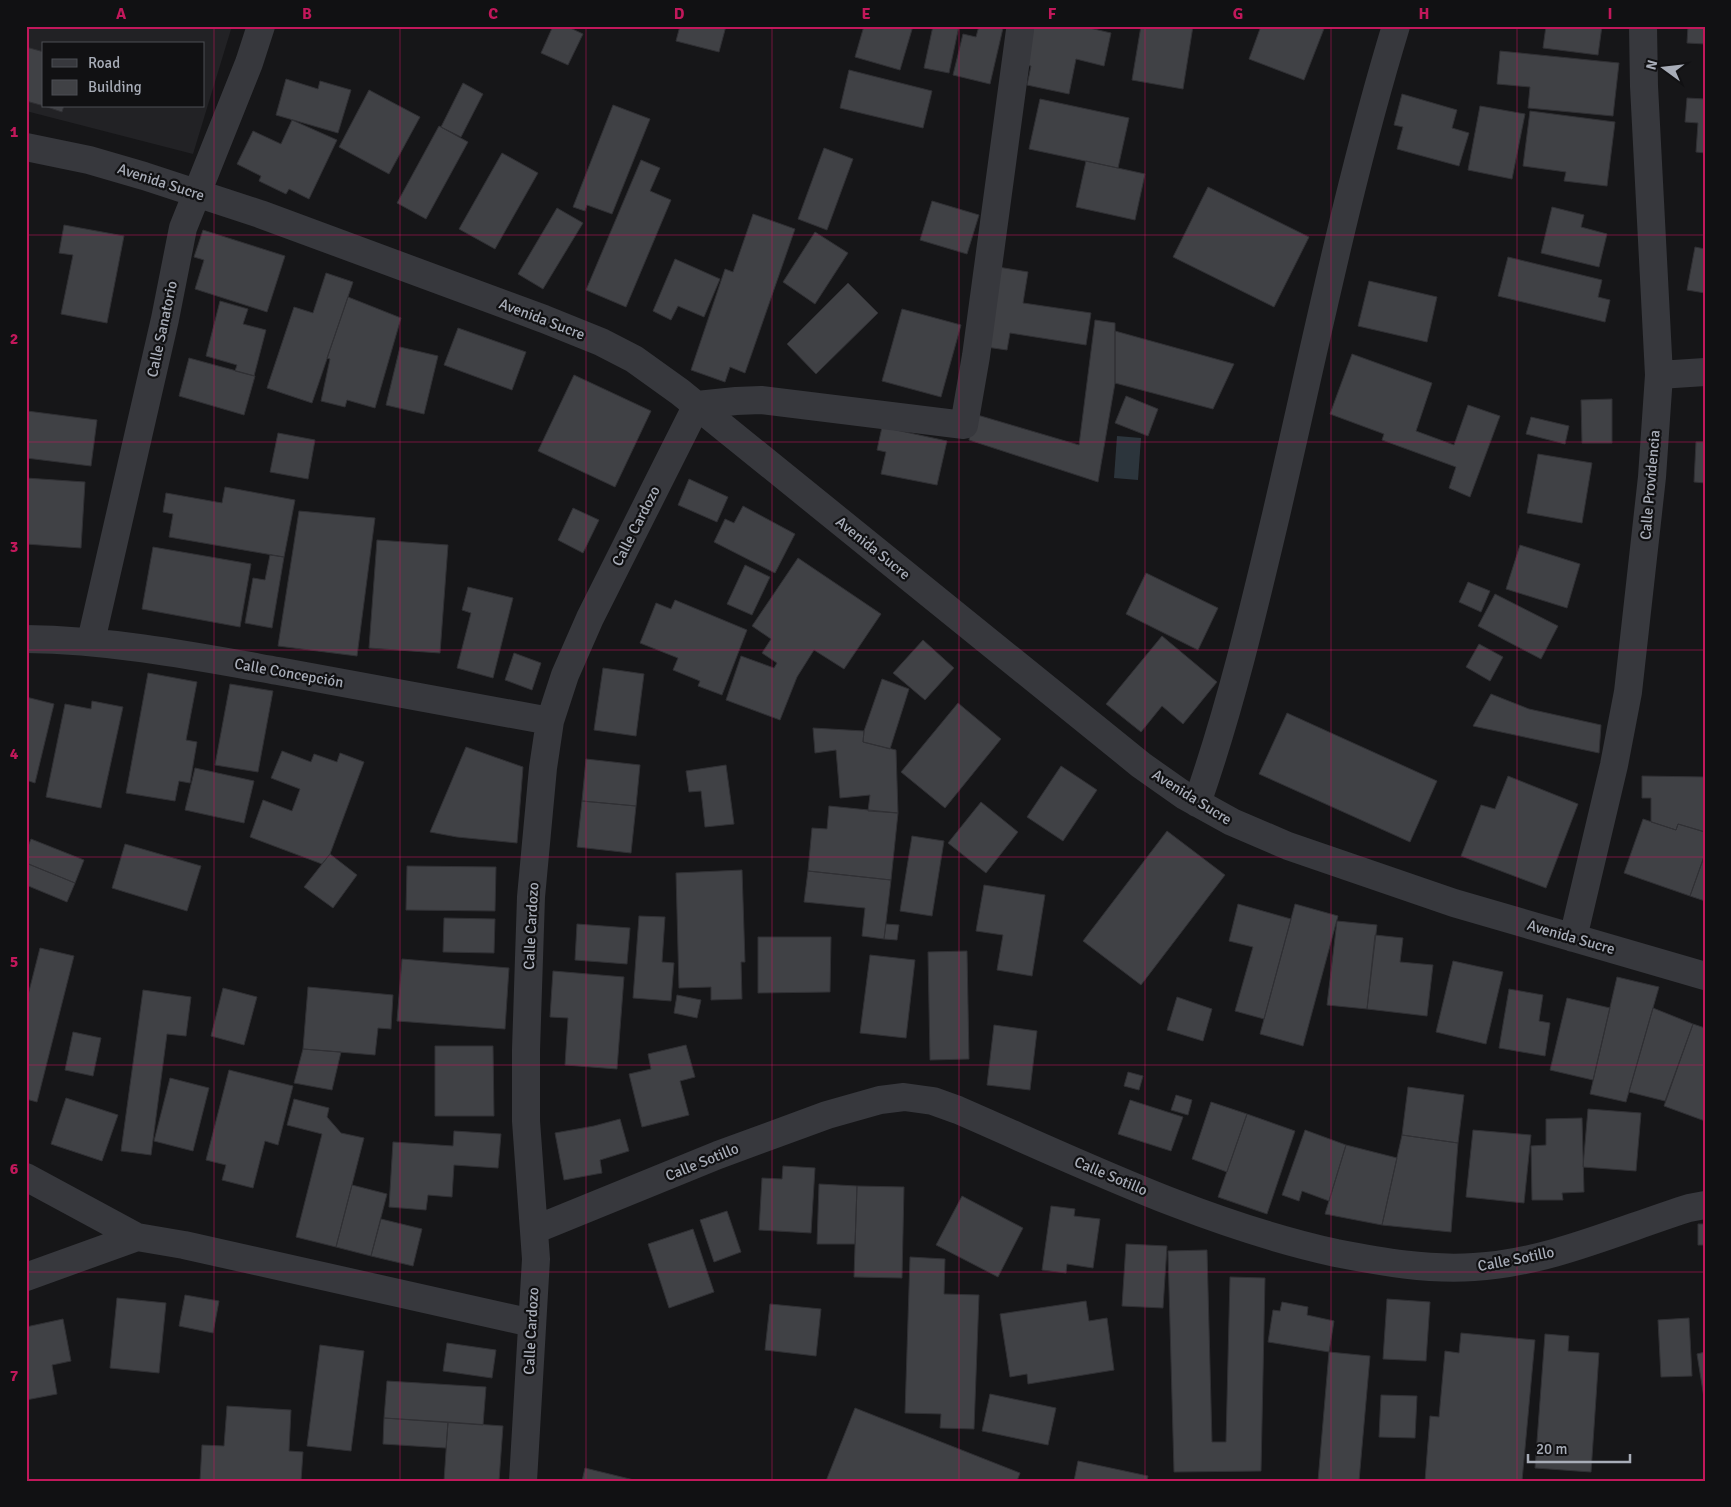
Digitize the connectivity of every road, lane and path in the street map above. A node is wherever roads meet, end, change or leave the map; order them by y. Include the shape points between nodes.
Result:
1 (261, 26) edge
2 (1396, 26) edge
3 (1643, 26) edge
4 (1020, 30) dead end
5 (26, 147) edge
6 (197, 193) junction
7 (1705, 372) edge
8 (1658, 375) junction
9 (697, 405) junction
10 (26, 639) edge
11 (91, 641) junction
12 (550, 721) junction
13 (1197, 803) junction
14 (1573, 938) junction
15 (1705, 976) edge
16 (26, 1177) edge
17 (1705, 1206) edge
18 (534, 1230) junction
19 (137, 1237) junction
20 (26, 1277) edge
21 (532, 1323) junction
22 (523, 1481) edge

1 - 6 street, Calle Sanatorio
2 - 13 street via 1353,185 1243,652
3 - 8 street, Calle Providencia
4 - 9 street via 964,425 761,400
5 - 6 street, Avenida Sucre via 98,163
6 - 9 street, Avenida Sucre via 601,342 634,359
6 - 11 street, Calle Sanatorio via 183,228 166,319
7 - 8 street
8 - 14 street, Calle Providencia via 1652,477 1628,692
9 - 12 street, Calle Cardozo via 590,618 564,675
9 - 13 street, Avenida Sucre via 1141,765
10 - 11 street, Calle Concepción
11 - 12 street, Calle Concepción via 171,652
12 - 18 street, Calle Cardozo via 531,897 526,1041 526,1121
13 - 14 street, Avenida Sucre via 1288,846 1454,903
14 - 15 street, Avenida Sucre
16 - 19 street
17 - 18 street, Calle Sotillo via 1689,1208 1530,1259 1475,1267 1426,1268 1294,1243 1237,1226 1151,1193 958,1110 933,1101 904,1097 827,1114
18 - 21 street, Calle Cardozo via 536,1258
19 - 20 street
19 - 21 street
21 - 22 street, Calle Cardozo

